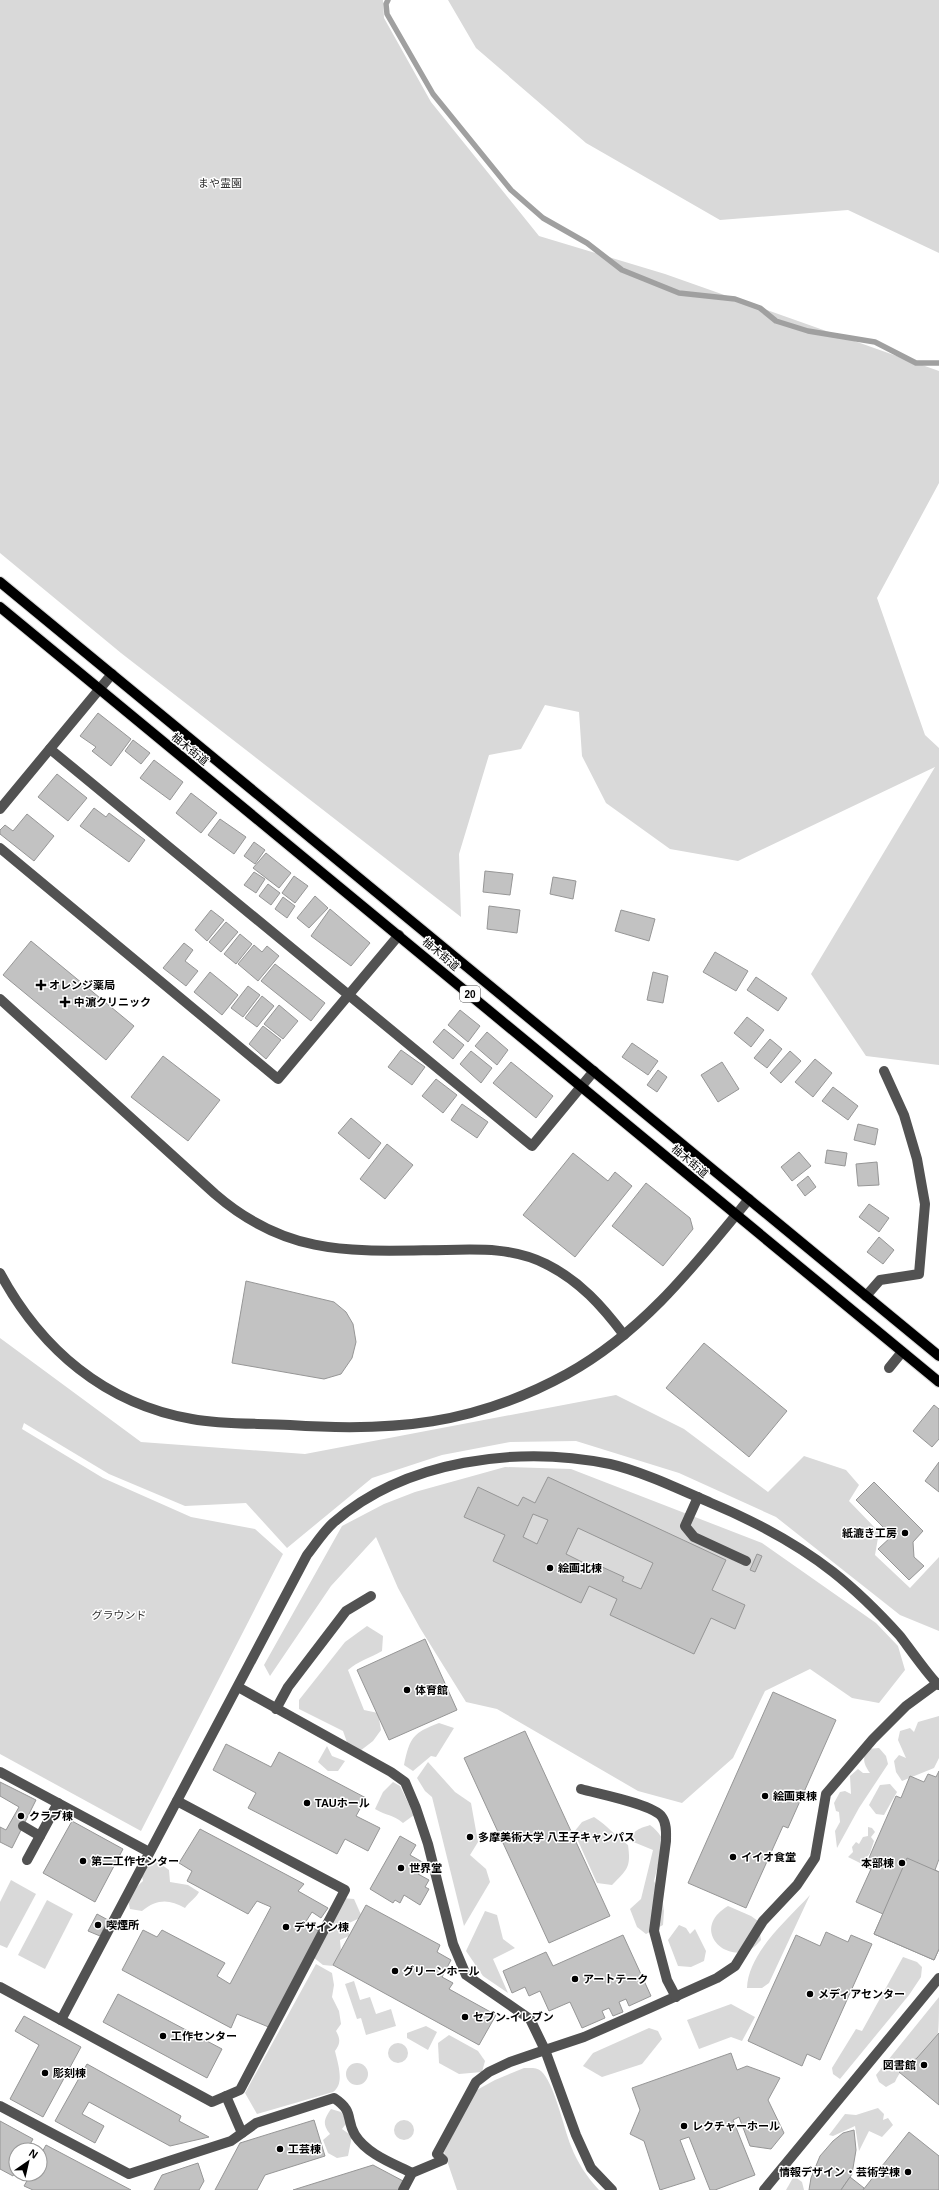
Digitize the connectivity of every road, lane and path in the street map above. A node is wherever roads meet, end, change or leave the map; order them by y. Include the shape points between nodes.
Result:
1 (0, 582) edge
2 (0, 607) edge
3 (112, 674) junction
4 (99, 689) junction
5 (50, 749) junction
6 (0, 809) edge
7 (0, 848) edge
8 (399, 935) junction
9 (350, 994) junction
10 (0, 998) edge
11 (594, 1071) junction
12 (884, 1071) dead end
13 (582, 1086) junction
14 (749, 1199) junction
15 (736, 1214) junction
16 (0, 1273) edge
17 (866, 1296) junction
18 (624, 1335) junction
19 (902, 1352) junction
20 (939, 1356) edge
21 (889, 1368) dead end
22 (939, 1382) edge
23 (698, 1497) junction
24 (746, 1561) dead end
25 (371, 1596) dead end
26 (938, 1685) edge
27 (238, 1688) junction
28 (276, 1709) junction
29 (0, 1772) edge
30 (581, 1789) dead end
31 (177, 1801) junction
32 (58, 1803) junction
33 (23, 1826) dead end
34 (40, 1836) junction
35 (149, 1852) junction
36 (27, 1860) dead end
37 (939, 1978) edge
38 (0, 1987) edge
39 (676, 1997) junction
40 (61, 2020) junction
41 (546, 2050) junction
42 (226, 2096) junction
43 (0, 2106) edge
44 (242, 2133) junction
45 (412, 2173) junction
46 (403, 2190) edge
47 (612, 2190) edge
48 (764, 2190) edge

1 - 3 main road, 柚木街道 / 20
2 - 4 main road, 柚木街道 / 20
3 - 4 street
3 - 11 main road, 柚木街道 / 20
4 - 5 street
4 - 8 main road, 柚木街道 / 20
5 - 6 street
5 - 9 street
7 - 9 street via 278,1079
8 - 9 street
8 - 13 main road, 柚木街道 / 20
9 - 13 street via 532,1146
10 - 18 street via 215,1194 254,1224 289,1239 334,1248 488,1249 519,1254 546,1264 583,1288 604,1309
11 - 13 street
11 - 14 main road, 柚木街道 / 20
12 - 17 street via 904,1115 917,1159 925,1204 919,1274 880,1280
13 - 15 main road, 柚木街道 / 20
14 - 15 street
14 - 17 main road, 柚木街道 / 20
15 - 18 street via 666,1298
15 - 19 main road, 柚木街道 / 20
16 - 18 street via 34,1326 52,1347 76,1367 110,1390 155,1410 210,1422 378,1428 442,1420 487,1408 546,1385 589,1361
17 - 20 main road, 柚木街道 / 20
19 - 21 street
19 - 22 main road, 柚木街道 / 20
23 - 24 street via 685,1526 694,1537
23 - 26 street via 740,1515 800,1548 833,1572 899,1636
23 - 27 street via 611,1464 544,1456 469,1461 422,1472 379,1491 332,1524 307,1555
25 - 28 street via 346,1611 288,1687
26 - 39 street via 906,1706 873,1739 826,1794 814,1858 797,1885 763,1921 735,1966 717,1978
27 - 28 street
27 - 31 street
28 - 41 street via 405,1782 428,1844 453,1944 466,1975 530,2019
29 - 32 street
30 - 39 street via 648,1807 662,1817 666,1842 654,1931 667,1980
31 - 35 street
31 - 42 street via 346,1890 240,2090
32 - 34 street
32 - 35 street
33 - 34 street
34 - 36 street
35 - 40 street
37 - 48 street
38 - 40 street
39 - 41 street via 584,2038
40 - 42 street via 212,2102
41 - 45 street via 503,2065 476,2082 436,2154 443,2160
41 - 47 street via 576,2135 591,2168
42 - 44 street
43 - 44 street via 128,2174 231,2141
44 - 45 street via 256,2123 334,2098 346,2106 355,2135 372,2153
45 - 46 street

